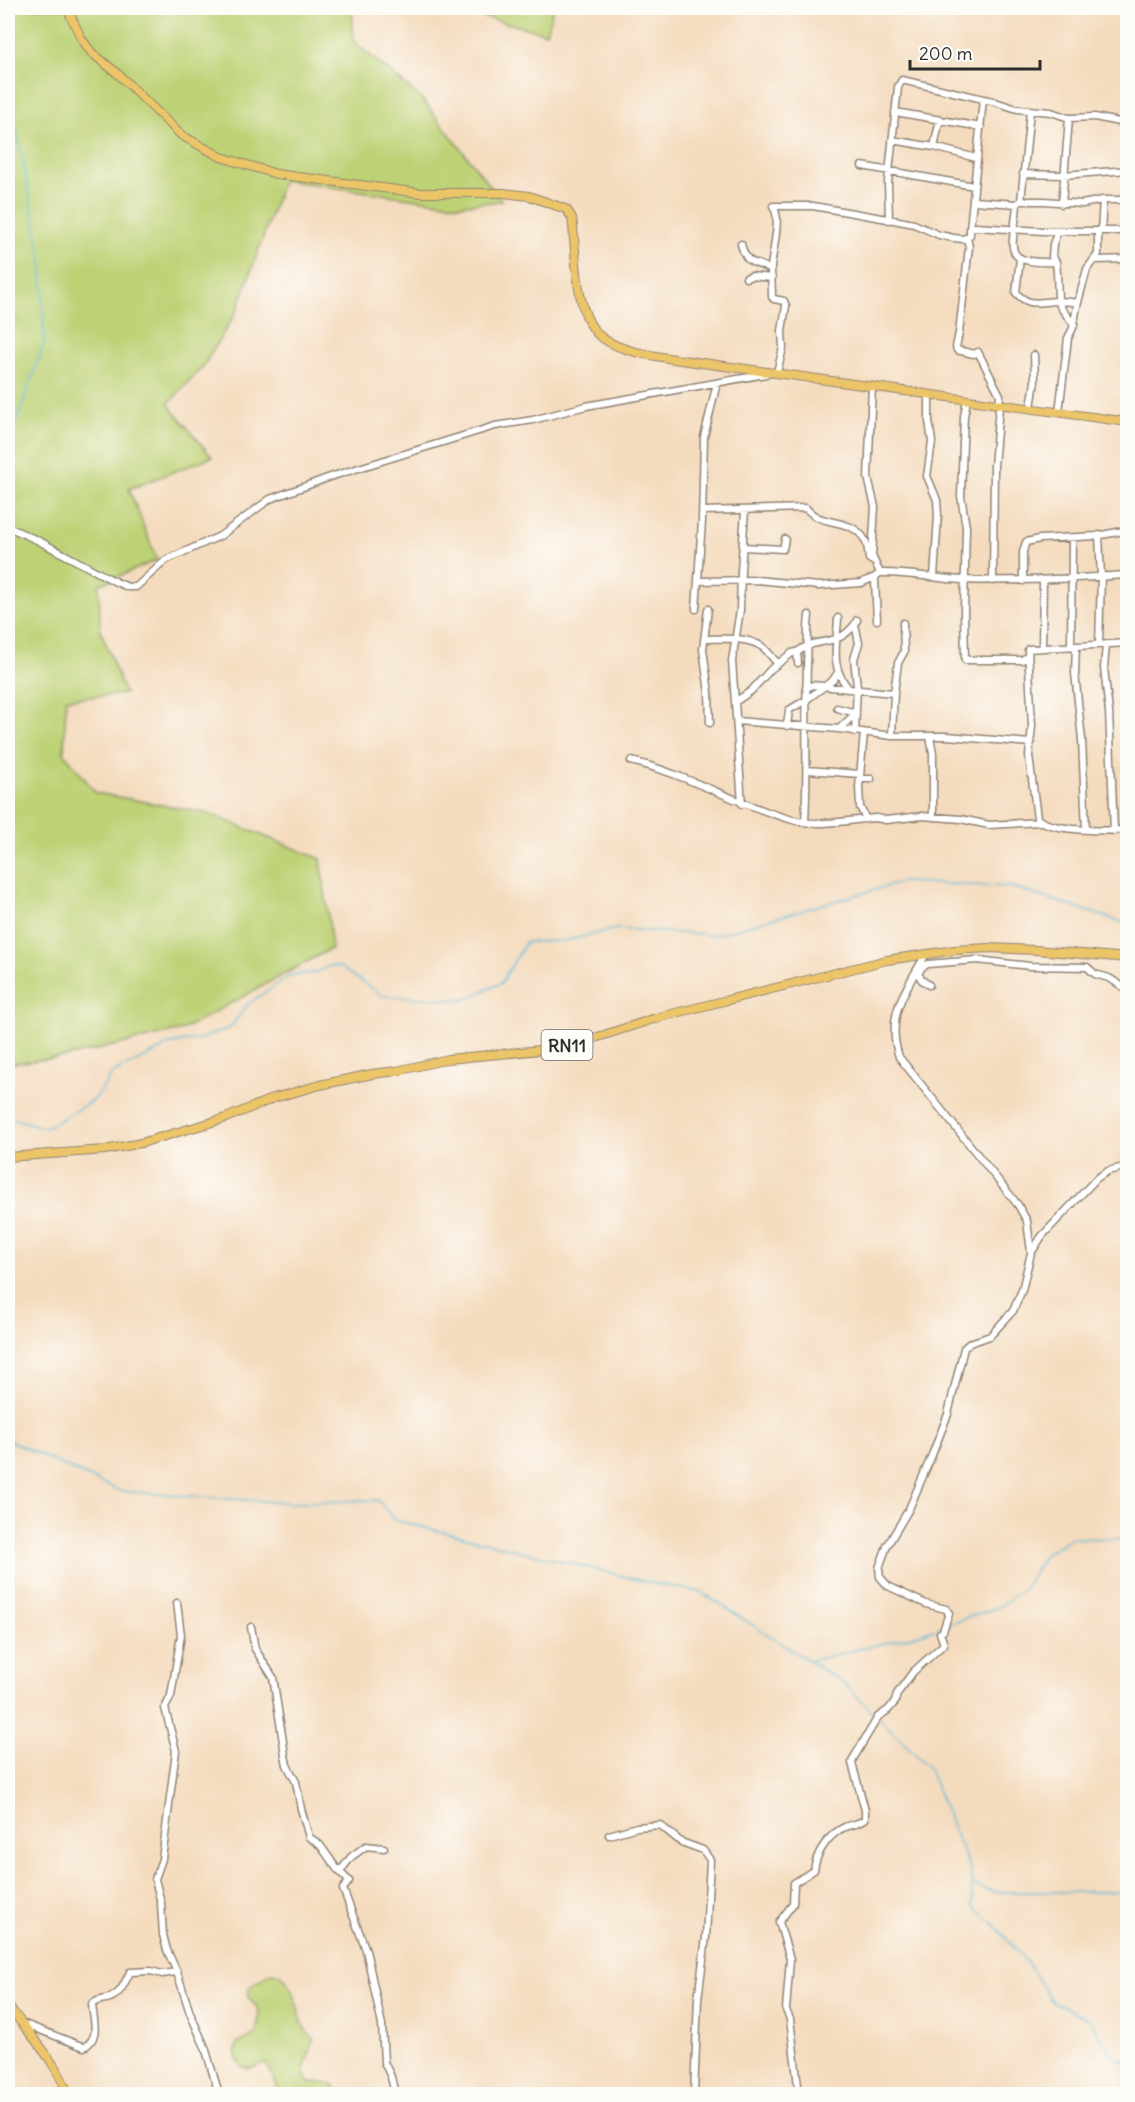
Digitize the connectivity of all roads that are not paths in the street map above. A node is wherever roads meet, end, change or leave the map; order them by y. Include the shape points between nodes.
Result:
1 (68, 8) edge
2 (983, 99) junction
3 (1030, 111) junction
4 (895, 112) junction
5 (1069, 118) junction
6 (940, 119) junction
7 (1128, 124) edge
8 (981, 127) junction
9 (892, 140) junction
10 (934, 147) junction
11 (976, 158) junction
12 (862, 166) dead end
13 (889, 170) junction
14 (1128, 170) edge
15 (1023, 174) junction
16 (1063, 175) junction
17 (974, 186) junction
18 (1103, 200) junction
19 (1128, 200) edge
20 (974, 201) junction
21 (1019, 202) junction
22 (1062, 204) junction
23 (889, 220) junction
24 (970, 229) junction
25 (1015, 229) junction
26 (1058, 231) junction
27 (1100, 231) junction
28 (1128, 231) edge
29 (967, 238) junction
30 (741, 244) dead end
31 (1020, 258) junction
32 (1128, 259) edge
33 (1095, 260) junction
34 (1056, 262) junction
35 (771, 270) junction
36 (746, 278) dead end
37 (772, 278) junction
38 (1058, 301) junction
39 (1078, 303) junction
40 (1074, 325) junction
41 (1034, 355) dead end
42 (777, 372) junction
43 (717, 383) junction
44 (872, 386) junction
45 (929, 395) junction
46 (967, 400) junction
47 (1000, 404) junction
48 (1031, 408) junction
49 (1059, 412) junction
50 (1128, 422) edge
51 (745, 510) junction
52 (703, 511) junction
53 (1128, 525) edge
54 (8, 527) edge
55 (1099, 535) junction
56 (1072, 538) junction
57 (785, 539) dead end
58 (743, 547) junction
59 (874, 562) junction
60 (878, 575) junction
61 (1128, 575) edge
62 (934, 577) junction
63 (1101, 577) junction
64 (1071, 578) junction
65 (741, 580) junction
66 (964, 580) junction
67 (698, 581) junction
68 (993, 581) junction
69 (1023, 581) junction
70 (1043, 581) junction
71 (696, 609) dead end
72 (708, 609) dead end
73 (809, 615) dead end
74 (838, 618) dead end
75 (877, 620) dead end
76 (903, 623) dead end
77 (704, 639) junction
78 (734, 639) junction
79 (837, 640) junction
80 (1128, 643) edge
81 (808, 645) junction
82 (1102, 645) junction
83 (1074, 646) junction
84 (1042, 648) junction
85 (797, 652) junction
86 (1028, 656) junction
87 (778, 663) junction
88 (798, 663) dead end
89 (837, 674) junction
90 (825, 686) junction
91 (806, 688) junction
92 (852, 690) junction
93 (894, 693) junction
94 (806, 700) junction
95 (735, 702) junction
96 (837, 708) dead end
97 (856, 713) junction
98 (736, 721) junction
99 (710, 723) dead end
100 (787, 726) junction
101 (805, 727) junction
102 (839, 729) junction
103 (855, 732) junction
104 (864, 733) junction
105 (892, 736) junction
106 (930, 736) junction
107 (1031, 743) junction
108 (631, 761) dead end
109 (807, 770) junction
110 (860, 777) junction
111 (871, 779) dead end
112 (742, 804) junction
113 (933, 817) junction
114 (866, 819) junction
115 (805, 822) junction
116 (1040, 822) junction
117 (1128, 829) edge
118 (1086, 830) junction
119 (1114, 831) junction
120 (926, 954) junction
121 (1128, 958) edge
122 (929, 985) dead end
123 (1128, 990) edge
124 (8, 1157) edge
125 (1128, 1166) edge
126 (1031, 1253) junction
127 (177, 1603) dead end
128 (251, 1627) dead end
129 (609, 1835) dead end
130 (384, 1848) dead end
131 (337, 1869) junction
132 (177, 1972) junction
133 (8, 2006) edge
134 (21, 2023) junction
135 (68, 2094) edge
136 (219, 2094) edge
137 (395, 2094) edge
138 (694, 2094) edge
139 (799, 2094) edge

1 - 42 main road via 91,52 181,135 206,150 276,174 420,193 503,193 549,201 567,210 572,218 580,294 587,318 602,337 648,354
2 - 3 street
2 - 4 street via 902,80
2 - 8 street
3 - 5 street
3 - 15 street
4 - 6 street
4 - 9 street
5 - 7 street via 1095,117
5 - 16 street
6 - 8 street
6 - 10 street
8 - 11 street
9 - 10 street
9 - 13 street
10 - 11 street
11 - 17 street
12 - 13 street
13 - 17 street
13 - 23 street
14 - 16 street
15 - 16 street
15 - 21 street
16 - 22 street
17 - 20 street
18 - 19 street
18 - 22 street
18 - 27 street
20 - 21 street
20 - 24 street
21 - 22 street
21 - 25 street
23 - 29 street via 914,224 945,237
23 - 35 street via 813,206 773,206 776,231
24 - 25 street
24 - 29 street
25 - 26 street
25 - 31 street via 1012,250
26 - 27 street
26 - 34 street via 1052,257
27 - 28 street
27 - 33 street
29 - 47 street via 956,347 978,352 982,357 1000,395
30 - 35 street via 748,261
31 - 34 street
31 - 38 street via 1016,293 1023,301
32 - 33 street
33 - 39 street via 1087,269
34 - 38 street
35 - 37 street
36 - 37 street
37 - 42 street via 772,298 786,304
38 - 39 street
38 - 40 street
39 - 40 street
40 - 49 street via 1068,338
41 - 48 street
42 - 43 street
42 - 44 main road
43 - 52 street via 704,437
43 - 54 street via 495,426 333,476 270,499 220,536 166,560 136,587 116,582
44 - 45 main road
44 - 59 street via 868,477 875,507 871,544
45 - 46 main road
45 - 62 street via 932,442 927,476 937,500 938,516
46 - 47 main road
46 - 66 street via 961,485 966,527
47 - 48 main road
47 - 68 street via 994,466
48 - 49 main road
49 - 50 main road
51 - 52 street
51 - 58 street
51 - 59 street via 806,508 816,518 846,524 865,540 869,559
52 - 67 street
53 - 55 street via 1123,531
55 - 56 street
55 - 63 street
56 - 64 street
56 - 69 street via 1026,542
57 - 58 street via 783,549
58 - 65 street
59 - 60 street
60 - 62 street
60 - 65 street via 861,583 819,586
60 - 75 street
61 - 63 street
62 - 66 street
63 - 64 street
63 - 82 street
64 - 70 street
64 - 83 street
65 - 67 street
65 - 78 street
66 - 68 street
66 - 86 street via 965,660 1014,661
67 - 71 street
68 - 69 street
69 - 70 street
70 - 84 street
72 - 77 street
73 - 81 street
74 - 79 street
76 - 93 street via 904,652 898,663
77 - 78 street
77 - 99 street
78 - 87 street via 763,647
78 - 95 street
79 - 81 street
79 - 89 street
79 - 92 street via 856,622 857,686
80 - 82 street
81 - 85 street
81 - 91 street
82 - 83 street
82 - 119 street
83 - 84 street
83 - 118 street
84 - 86 street via 1028,649
85 - 87 street
85 - 88 street
86 - 107 street
87 - 95 street
89 - 90 street
89 - 92 street
90 - 91 street
90 - 92 street
90 - 94 street
91 - 94 street
92 - 93 street
92 - 97 street
93 - 105 street
94 - 100 street via 789,710
94 - 101 street
95 - 98 street
96 - 97 street
97 - 102 street
97 - 103 street
98 - 100 street
98 - 112 street
100 - 101 street
101 - 102 street
101 - 109 street
102 - 103 street
103 - 104 street
104 - 105 street
104 - 110 street
105 - 106 street
106 - 107 street
106 - 113 street
107 - 116 street via 1030,771
108 - 112 street via 664,770
109 - 110 street
109 - 115 street
110 - 111 street
110 - 114 street via 860,807
112 - 115 street
113 - 114 street
113 - 116 street via 989,825
114 - 115 street
116 - 118 street
117 - 119 street
118 - 119 street
120 - 121 main road, RN11 via 1009,948
120 - 124 main road, RN11 via 851,968 551,1049 448,1059 320,1085 141,1143 105,1150
120 - 126 street via 899,1002 893,1033 899,1057 1018,1204 1027,1221
122 - 123 street via 918,974 922,967 977,960 1087,967
125 - 126 street via 1096,1178
126 - 139 street via 1013,1311 995,1332 964,1348 948,1414 909,1509 879,1568 880,1577 888,1586 949,1612 940,1633 944,1644 913,1672 895,1702 878,1717 853,1759 865,1819 834,1834 824,1844 814,1861 814,1870 794,1883 793,1904 778,1922 790,1959 786,2010
127 - 132 street via 181,1635 171,1696 165,1708 175,1757 162,1859 155,1879 163,1935
128 - 131 street via 255,1649 273,1677 287,1765 296,1782 308,1833
129 - 138 street via 660,1825 686,1844 703,1850 710,1860
130 - 131 street via 366,1846 342,1869
131 - 137 street via 349,1881 343,1889 366,1950 382,2025 384,2062
132 - 134 street via 130,1972 117,1994 92,2004 95,2033 84,2047
132 - 136 street
133 - 134 main road
134 - 135 main road via 59,2074

